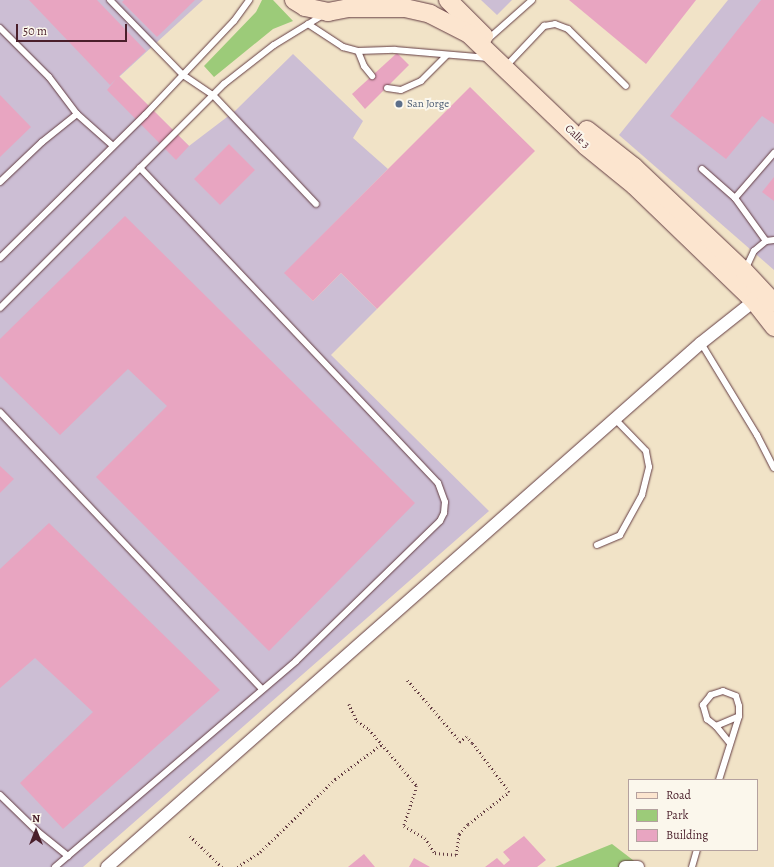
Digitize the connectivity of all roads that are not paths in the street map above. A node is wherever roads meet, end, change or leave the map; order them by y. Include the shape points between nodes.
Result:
1 (249, 0) edge
2 (294, 0) edge
3 (448, 0) edge
4 (532, 0) edge
5 (112, 1) edge
6 (355, 4) edge
7 (328, 12) junction
8 (308, 24) junction
9 (0, 28) edge
10 (487, 40) junction
11 (358, 51) junction
12 (446, 56) junction
13 (502, 60) junction
14 (183, 75) junction
15 (372, 76) dead end
16 (626, 86) dead end
17 (386, 88) dead end
18 (213, 95) junction
19 (77, 114) junction
20 (113, 146) junction
21 (774, 153) edge
22 (140, 168) junction
23 (702, 169) dead end
24 (0, 182) edge
25 (735, 198) junction
26 (316, 204) dead end
27 (774, 240) edge
28 (766, 241) junction
29 (0, 258) edge
30 (744, 271) junction
31 (754, 301) junction
32 (774, 303) edge
33 (0, 308) edge
34 (774, 327) edge
35 (701, 343) junction
36 (0, 412) edge
37 (616, 420) junction
38 (774, 468) edge
39 (596, 544) dead end
40 (262, 688) junction
41 (739, 716) junction
42 (716, 726) junction
43 (730, 743) junction
44 (719, 779) edge
45 (0, 795) edge
46 (697, 851) edge
47 (68, 856) junction
48 (55, 867) edge
49 (107, 867) edge
50 (625, 867) edge
51 (638, 867) edge
52 (692, 867) edge

1 - 14 lane via 234,21
2 - 7 main road via 305,7
3 - 10 main road, Calle 3
4 - 10 lane
5 - 14 lane
6 - 7 main road, Calle 3
6 - 13 main road, Calle 3 via 405,8 430,14 469,34
7 - 8 lane
8 - 11 lane via 344,47
8 - 18 lane via 274,46
9 - 19 lane via 49,77
10 - 13 main road, Calle 3
11 - 12 lane via 395,50
11 - 15 lane via 364,66
12 - 13 lane
12 - 17 lane via 421,81 401,90
13 - 16 lane via 544,26 555,24 568,29
13 - 30 main road, Calle 3 via 634,167
13 - 31 main road, Calle 3 via 586,146 635,186
14 - 18 lane
14 - 20 lane
18 - 22 lane
18 - 26 lane
19 - 20 lane
19 - 24 lane via 42,142
20 - 29 lane
21 - 25 lane
22 - 33 lane
22 - 40 lane via 438,483 445,502 440,521 296,661
23 - 25 lane
25 - 28 lane
27 - 28 lane
28 - 30 lane via 754,251
30 - 32 main road, Calle 3
31 - 34 main road, Calle 3
31 - 35 street
35 - 37 street
35 - 38 lane
36 - 40 lane
37 - 39 lane via 646,451 649,467 642,495 624,530 620,535
37 - 49 street via 404,603
40 - 47 lane
41 - 42 lane
41 - 42 lane via 736,696 723,692 711,695 703,705 707,720
41 - 43 lane
42 - 43 lane
43 - 44 lane
45 - 47 lane via 36,831
46 - 52 lane
47 - 48 lane
50 - 51 street

